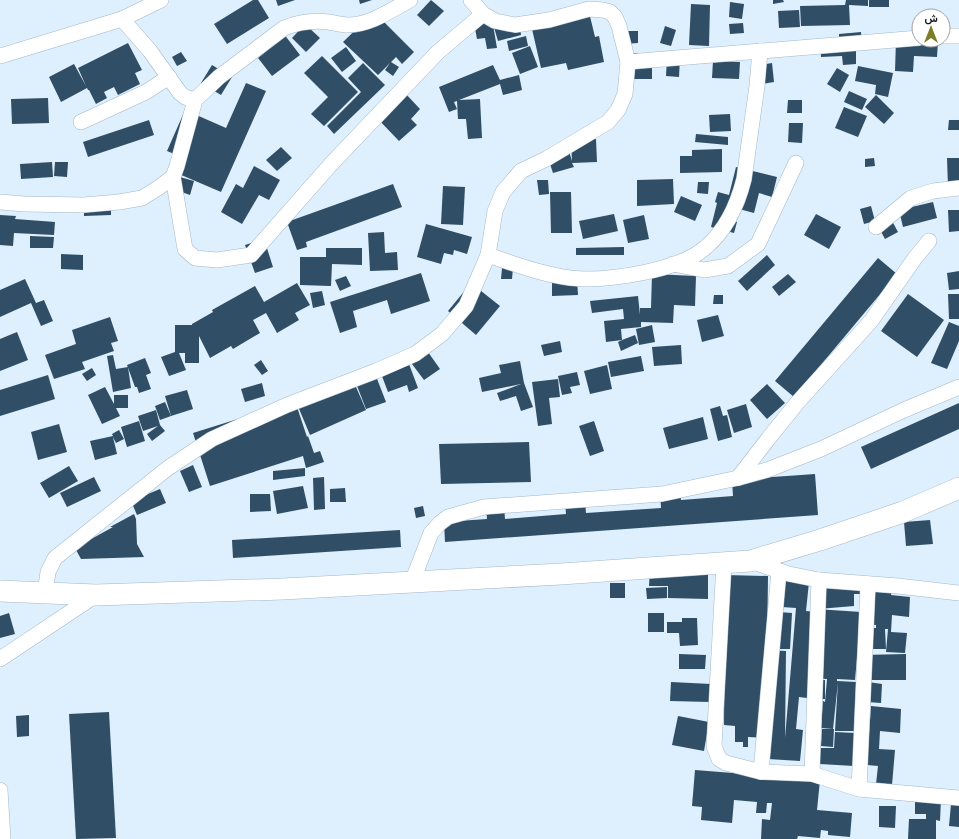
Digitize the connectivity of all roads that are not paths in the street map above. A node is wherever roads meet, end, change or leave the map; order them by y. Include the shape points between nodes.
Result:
1 (161, 0) edge
2 (410, 0) edge
3 (472, 0) edge
4 (483, 14) junction
5 (122, 19) junction
6 (911, 39) edge
7 (760, 51) junction
8 (0, 56) edge
9 (628, 62) junction
10 (169, 77) junction
11 (195, 100) junction
12 (81, 122) dead end
13 (796, 163) dead end
14 (172, 177) junction
15 (959, 188) edge
16 (0, 202) edge
17 (876, 227) dead end
18 (929, 241) dead end
19 (488, 255) junction
20 (672, 264) junction
21 (959, 387) edge
22 (738, 478) junction
23 (959, 488) edge
24 (750, 561) junction
25 (724, 563) junction
26 (779, 571) junction
27 (819, 580) junction
28 (412, 582) junction
29 (868, 584) junction
30 (2, 590) edge
31 (45, 593) junction
32 (959, 593) edge
33 (96, 595) junction
34 (0, 659) edge
35 (761, 772) junction
36 (812, 774) junction
37 (859, 789) junction
38 (0, 790) edge
39 (959, 798) edge
40 (3, 839) edge

1 - 5 street
2 - 11 street via 364,22 348,25 308,21 284,28 219,77
3 - 4 street
4 - 9 street via 515,25 549,20 589,9 610,12 615,17
4 - 14 street via 438,52 332,163 251,254 218,260 195,258 185,249
5 - 8 street
5 - 10 street
6 - 7 street
7 - 9 street
7 - 20 street via 744,179 740,192 718,235 705,248
9 - 19 street via 625,94 618,110 608,122 521,171 503,192 495,211
10 - 11 street via 182,95
10 - 12 street via 146,92
11 - 14 street via 178,166
13 - 20 street via 758,244 728,266 704,270
14 - 16 street via 142,198 119,202 84,205
15 - 17 street via 933,191 911,198
18 - 22 street via 871,321 797,403
19 - 20 street via 528,269 570,278 615,278
19 - 31 street via 466,306 442,334 415,354 287,405 206,444 168,468 55,558 48,572
21 - 22 street via 821,449 767,470
22 - 28 street via 662,494 484,507 448,516 431,533
23 - 24 main road via 903,512
24 - 25 main road
24 - 26 street
25 - 28 main road
25 - 35 street via 714,746 719,759
26 - 27 street
26 - 35 street
27 - 29 street
27 - 36 street
28 - 33 main road
29 - 32 street
29 - 37 street
30 - 31 main road
31 - 33 main road
33 - 34 street
35 - 36 street
36 - 37 street
37 - 39 street
38 - 40 street

